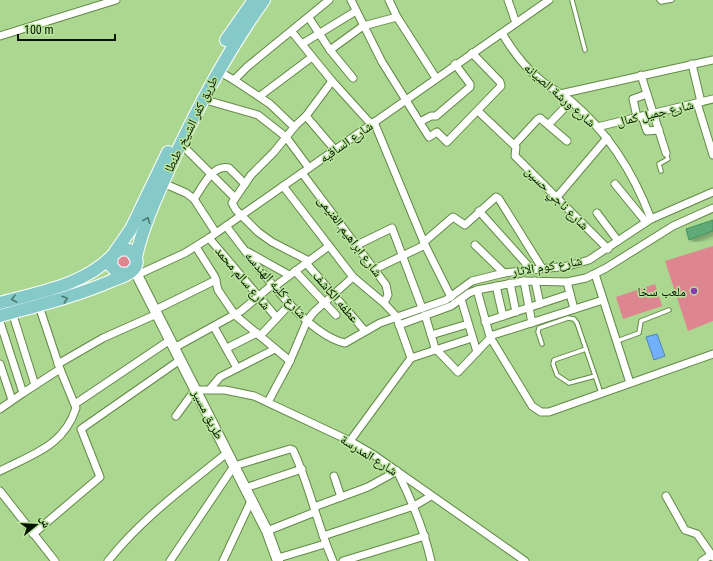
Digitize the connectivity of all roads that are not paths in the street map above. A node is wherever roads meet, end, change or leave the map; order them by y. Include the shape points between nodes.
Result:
1 (116, 0) edge
2 (254, 0) edge
3 (264, 0) edge
4 (329, 0) edge
5 (351, 0) edge
6 (389, 0) edge
7 (508, 0) edge
8 (549, 0) edge
9 (572, 0) edge
10 (659, 0) edge
11 (672, 0) edge
12 (356, 12) junction
13 (397, 17) junction
14 (309, 18) junction
15 (516, 23) junction
16 (363, 26) junction
17 (292, 32) junction
18 (502, 33) junction
19 (319, 34) junction
20 (0, 36) edge
21 (302, 44) junction
22 (330, 50) junction
23 (585, 50) dead end
24 (472, 53) junction
25 (312, 57) junction
26 (713, 60) edge
27 (455, 64) junction
28 (692, 64) junction
29 (218, 71) junction
30 (641, 75) junction
31 (353, 78) dead end
32 (436, 78) junction
33 (234, 80) junction
34 (332, 82) junction
35 (560, 94) junction
36 (647, 94) junction
37 (260, 96) junction
38 (202, 99) junction
39 (406, 99) junction
40 (713, 99) edge
41 (571, 101) junction
42 (699, 103) junction
43 (478, 111) junction
44 (653, 113) junction
45 (306, 116) junction
46 (640, 116) junction
47 (420, 122) junction
48 (372, 123) junction
49 (549, 124) junction
50 (294, 127) junction
51 (597, 127) junction
52 (659, 130) junction
53 (286, 137) junction
54 (607, 138) junction
55 (567, 141) dead end
56 (180, 144) junction
57 (514, 145) junction
58 (335, 150) junction
59 (666, 153) joint
60 (713, 155) edge
61 (309, 168) junction
62 (661, 171) dead end
63 (302, 173) junction
64 (210, 174) junction
65 (163, 183) junction
66 (245, 184) junction
67 (614, 184) dead end
68 (283, 186) junction
69 (713, 192) edge
70 (235, 198) junction
71 (557, 198) junction
72 (194, 199) junction
73 (713, 208) edge
74 (479, 211) junction
75 (597, 213) dead end
76 (242, 215) junction
77 (649, 220) junction
78 (226, 226) junction
79 (216, 233) junction
80 (209, 238) junction
81 (618, 241) junction
82 (424, 244) junction
83 (357, 245) junction
84 (475, 245) dead end
85 (329, 246) junction
86 (196, 247) junction
87 (608, 249) junction
88 (244, 250) junction
89 (114, 254) junction
90 (403, 256) junction
91 (136, 257) junction
92 (308, 262) junction
93 (375, 268) junction
94 (542, 268) junction
95 (531, 269) junction
96 (133, 273) junction
97 (292, 273) junction
98 (504, 273) junction
99 (595, 274) junction
100 (353, 277) junction
101 (216, 280) junction
102 (524, 281) junction
103 (535, 281) junction
104 (567, 282) junction
105 (510, 283) junction
106 (273, 286) junction
107 (496, 286) junction
108 (477, 290) junction
109 (334, 294) junction
110 (570, 294) junction
111 (258, 297) junction
112 (451, 297) junction
113 (461, 299) junction
114 (603, 300) junction
115 (324, 302) junction
116 (0, 303) edge
117 (384, 303) junction
118 (290, 304) junction
119 (540, 304) junction
120 (39, 306) junction
121 (422, 308) junction
122 (529, 308) junction
123 (574, 309) junction
124 (669, 310) dead end
125 (12, 312) junction
126 (156, 312) junction
127 (516, 312) junction
128 (235, 315) junction
129 (336, 315) dead end
130 (425, 315) junction
131 (0, 316) edge
132 (396, 316) junction
133 (503, 316) junction
134 (277, 318) junction
135 (307, 320) junction
136 (0, 322) edge
137 (485, 322) junction
138 (532, 323) junction
139 (468, 324) junction
140 (399, 325) junction
141 (214, 327) junction
142 (365, 331) junction
143 (258, 334) junction
144 (431, 335) junction
145 (490, 337) junction
146 (472, 338) junction
147 (616, 341) junction
148 (172, 344) junction
149 (542, 344) dead end
150 (227, 348) junction
151 (435, 348) junction
152 (275, 349) junction
153 (586, 349) junction
154 (476, 352) junction
155 (713, 354) edge
156 (411, 358) junction
157 (180, 360) junction
158 (290, 361) junction
159 (0, 364) edge
160 (59, 366) junction
161 (237, 368) junction
162 (595, 376) junction
163 (630, 383) junction
164 (35, 385) junction
165 (210, 389) junction
166 (195, 390) junction
167 (23, 393) junction
168 (601, 393) junction
169 (12, 400) junction
170 (268, 402) junction
171 (75, 404) junction
172 (0, 409) edge
173 (176, 416) dead end
174 (350, 441) junction
175 (227, 453) junction
176 (234, 466) junction
177 (302, 469) junction
178 (0, 471) edge
179 (397, 472) junction
180 (334, 476) dead end
181 (245, 488) junction
182 (0, 491) edge
183 (431, 496) junction
184 (666, 496) dead end
185 (341, 497) junction
186 (251, 501) junction
187 (414, 506) junction
188 (315, 510) junction
189 (267, 531) junction
190 (33, 534) junction
191 (323, 536) junction
192 (425, 536) junction
193 (325, 544) junction
194 (712, 556) edge
195 (278, 560) edge
196 (55, 561) edge
197 (108, 561) edge
198 (170, 561) edge
199 (223, 561) edge
200 (333, 561) edge
201 (343, 561) edge
202 (432, 561) edge
203 (525, 561) edge
204 (702, 561) edge

1 - 20 street
2 - 89 main road, طريق كفر الشيخ, طنطا via 211,67 183,119 131,229
3 - 29 main road, طريق كفر الشيخ, طنطا
4 - 14 street
5 - 12 street
6 - 13 street
7 - 15 street
8 - 15 street, شارع الساقيه
9 - 23 lane
10 - 11 lane
12 - 16 street
12 - 19 street
13 - 16 street
13 - 32 street
14 - 17 street
14 - 19 street
15 - 18 street, شارع الساقيه
16 - 22 street
16 - 39 street
17 - 21 street
17 - 33 street
18 - 24 street, شارع الساقيه
18 - 35 street, شارع ورشة الصيانه via 520,60
19 - 21 street
19 - 22 street
21 - 25 street
22 - 31 street
24 - 27 street, شارع الساقيه
24 - 43 street via 501,84
25 - 34 street
25 - 37 street
26 - 28 street
27 - 32 street, شارع الساقيه
27 - 47 street via 470,87 436,116
28 - 30 street
28 - 42 street
29 - 33 street
29 - 38 main road, طريق كفر الشيخ, طنطا
30 - 35 street
30 - 36 street
32 - 39 street, شارع الساقيه
33 - 37 street
34 - 45 street
34 - 48 street
35 - 41 street, شارع ورشة الصيانه
36 - 44 street
36 - 46 street via 633,99
37 - 50 street
38 - 53 street via 258,115
38 - 56 main road, طريق كفر الشيخ, طنطا
39 - 47 street
39 - 48 street, شارع الساقيه
40 - 42 street, شارع جميل كمال
41 - 49 street
41 - 51 street, شارع ورشة الصيانه
42 - 44 street, شارع جميل كمال
42 - 60 street
43 - 47 street via 447,142 437,132 429,137
43 - 57 street
44 - 46 street, شارع جميل كمال
44 - 52 street
45 - 50 street
45 - 58 street
46 - 51 street, شارع جميل كمال
46 - 52 street via 647,131
48 - 58 street, شارع الساقيه
48 - 82 street
49 - 55 street
49 - 57 street via 543,119 538,119
50 - 53 street
51 - 54 street, شارع ورشة الصيانه
52 - 59 street
53 - 61 street
53 - 66 street
54 - 71 street
54 - 77 street, شارع ورشة الصيانه via 633,176
56 - 64 street
56 - 65 main road, طريق كفر الشيخ, طنطا
57 - 71 street, شارع ناجي حسين via 517,148 514,156
58 - 61 street, شارع الساقيه
59 - 62 lane via 668,159 659,164
61 - 63 street, شارع الساقيه
63 - 68 street, شارع الساقيه
63 - 83 street, شارع ابراهيم الغنيمى
64 - 66 street via 227,168
64 - 70 street
64 - 72 street
65 - 72 street
91 -> 65 main road, طريق كفر الشيخ, طنطا via 142,232
66 - 70 street
67 - 77 street
68 - 76 street, شارع الساقيه
68 - 85 street
69 - 77 street, شارع كوم الاثار
70 - 76 street via 233,205
71 - 87 street, شارع ناجي حسين
72 - 79 street
73 - 99 street, شارع كوم الاثار via 656,235
74 - 82 street via 465,225 453,217
74 - 94 street via 493,198 498,198
74 - 95 street
75 - 81 street
76 - 78 street, شارع الساقيه
76 - 92 street via 272,242
77 - 81 street, شارع كوم الاثار
78 - 79 street, شارع الساقيه
78 - 88 street, شارع كليه الهندسه
79 - 80 street, شارع الساقيه
80 - 86 street, شارع الساقيه
80 - 111 street, شارع سالم محمد
81 - 87 street, شارع كوم الاثار
82 - 90 street
82 - 112 street
83 - 90 street via 390,228
83 - 93 street, شارع ابراهيم الغنيمى
84 - 98 street
85 - 92 street
85 - 100 street
86 - 96 street, شارع الساقيه
86 - 101 street
87 - 94 street, شارع كوم الاثار via 579,263
88 - 97 street
88 - 106 street, شارع كليه الهندسه
89 - 91 main road via 124,248
89 - 96 main road via 111,261 114,270 122,275
89 -> 116 main road, طريق كفر الشيخ, طنطا via 93,272 77,280
90 - 93 street
90 - 121 street
91 - 96 main road
92 - 97 street
92 - 109 street, عطفه الكاشف
93 - 117 street, شارع ابراهيم الغنيمى via 388,288
94 - 95 street, شارع كوم الاثار
95 - 98 street, شارع كوم الاثار
120 -> 96 main road via 64,300
96 - 126 street, طريق مسير
97 - 106 street
97 - 115 street
98 - 112 street, شارع كوم الاثار via 472,282
99 - 104 street, شارع كوم الاثار
99 - 114 street
100 - 109 street
100 - 117 street
101 - 126 street
101 - 128 street via 218,290
102 - 103 street, شارع كوم الاثار
102 - 105 street, شارع كوم الاثار
102 - 122 street
103 - 104 street, شارع كوم الاثار
103 - 119 street
104 - 110 street
105 - 107 street, شارع كوم الاثار
105 - 127 street
106 - 111 street
106 - 118 street, شارع كليه الهندسه
107 - 108 street, شارع كوم الاثار
107 - 133 street
108 - 113 street, شارع كوم الاثار
108 - 137 street
109 - 115 street
109 - 142 street, عطفه الكاشف
110 - 119 street
110 - 123 street
111 - 128 street
111 - 134 street, شارع سالم محمد
112 - 121 street, شارع كوم الاثار
113 - 130 street, شارع كوم الاثار via 451,306
113 - 139 street
114 - 123 street
114 - 147 street
115 - 129 street
115 - 135 street
117 - 132 street
118 - 134 street
118 - 135 street, شارع كليه الهندسه
119 - 122 street
120 - 125 main road
120 - 160 street
121 - 132 street, شارع كوم الاثار
122 - 127 street
122 - 138 street
123 - 138 street
124 - 147 lane via 641,321 639,333
125 - 131 main road
125 - 164 street
126 - 148 street, طريق مسير
126 - 160 street via 103,338
127 - 133 street
128 - 141 street
128 - 143 street
130 - 140 street, شارع كوم الاثار
130 - 144 street
132 - 140 street
132 - 142 street, شارع كليه الهندسه
133 - 137 street
134 - 143 street
135 - 142 street, شارع كليه الهندسه via 342,342 347,342
135 - 158 street
136 - 167 street
137 - 145 street
138 - 145 street
139 - 144 street
139 - 146 street
140 - 156 street
141 - 148 street
141 - 150 street
143 - 150 street
143 - 152 street
144 - 151 street
145 - 154 street
145 - 168 street via 532,406 537,410 549,412
146 - 151 street
146 - 154 street
147 - 163 street
148 - 157 street, طريق مسير
148 - 171 street
149 - 153 lane via 539,328 571,318 576,321
150 - 161 street
151 - 154 street via 457,372
151 - 156 street
152 - 158 street
152 - 161 street
153 - 162 lane
153 - 162 lane via 554,360 553,364 557,375 569,383
155 - 163 street
156 - 174 street
157 - 166 street, طريق مسير
157 - 190 street via 81,428 100,477
158 - 170 street
159 - 169 street
160 - 164 street
160 - 171 street
161 - 165 street via 220,377
162 - 168 lane
163 - 168 street
164 - 167 street
165 - 166 street, شارع المدرسة
165 - 170 street, شارع المدرسة via 240,392
166 - 173 street
166 - 175 street, طريق مسير
167 - 169 street
169 - 172 street
170 - 174 street, شارع المدرسة
171 - 178 street via 71,422 61,437
174 - 179 street, شارع المدرسة
175 - 176 street, طريق مسير
175 - 197 street via 140,526
176 - 177 street via 294,450
176 - 181 street, طريق مسير
176 - 198 street
177 - 181 street
177 - 188 street
179 - 183 street, شارع المدرسة
179 - 185 street
179 - 187 street
180 - 185 street
181 - 186 street, طريق مسير
182 - 190 street
183 - 187 street
183 - 203 street, شارع المدرسة
184 - 194 street via 685,530 697,534
185 - 188 street
186 - 189 street, طريق مسير
186 - 199 street
187 - 191 street
187 - 192 street
188 - 189 street
188 - 191 street
189 - 195 street, طريق مسير
190 - 196 street
191 - 193 street
192 - 201 street
192 - 202 street
193 - 195 street
193 - 200 street
194 - 204 street

